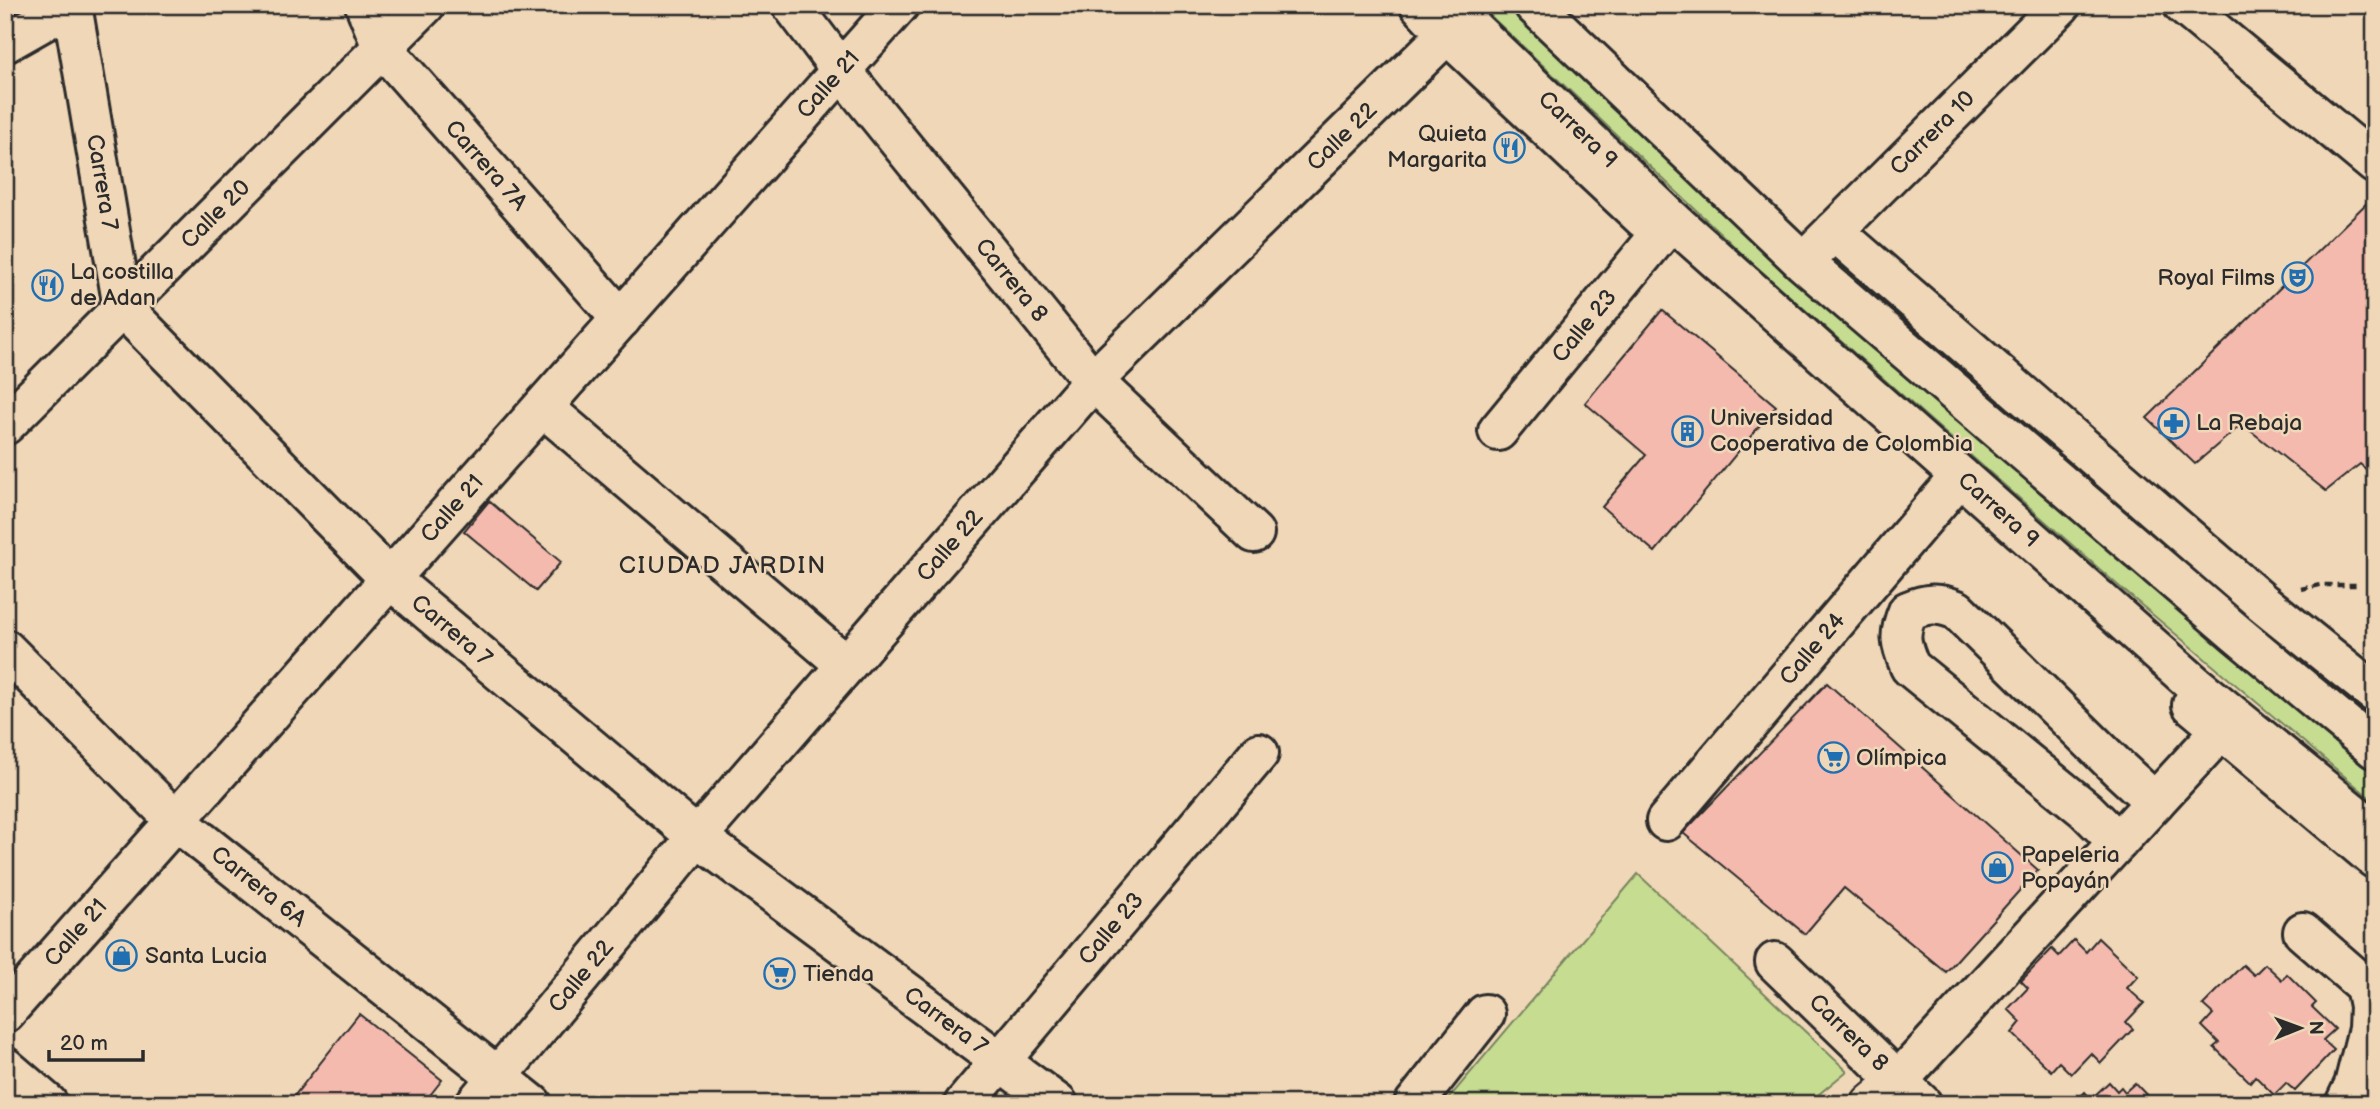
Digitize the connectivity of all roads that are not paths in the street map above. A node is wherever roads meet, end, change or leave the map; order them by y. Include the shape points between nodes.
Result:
1 (72, 5) edge
2 (365, 5) edge
3 (425, 5) edge
4 (792, 5) edge
5 (899, 5) edge
6 (1420, 5) edge
7 (1534, 5) edge
8 (2061, 5) edge
9 (2183, 5) edge
10 (1452, 19) edge
11 (5, 43) edge
12 (382, 47) junction
13 (841, 70) junction
14 (2375, 164) edge
15 (1666, 227) junction
16 (1834, 231) junction
17 (1803, 262) junction
18 (122, 308) junction
19 (621, 318) junction
20 (1093, 381) junction
21 (543, 407) junction
22 (5, 425) edge
23 (1498, 430) dead end
24 (1955, 483) junction
25 (1254, 533) dead end
26 (390, 579) junction
27 (5, 649) edge
28 (846, 665) junction
29 (2375, 693) edge
30 (2227, 724) junction
31 (2375, 749) edge
32 (1259, 753) dead end
33 (2155, 802) junction
34 (176, 821) junction
35 (1666, 821) dead end
36 (2375, 831) edge
37 (697, 836) junction
38 (2119, 842) junction
39 (2375, 859) edge
40 (2303, 932) dead end
41 (1775, 962) dead end
42 (5, 1013) edge
43 (1485, 1014) dead end
44 (999, 1060) junction
45 (5, 1067) edge
46 (486, 1091) edge
47 (1897, 1097) edge
48 (48, 1104) edge
49 (531, 1104) edge
50 (964, 1104) edge
51 (1058, 1104) edge
52 (1414, 1104) edge
53 (2345, 1104) edge

1 - 11 street
1 - 18 street, Carrera 7
2 - 12 street, Carrera 7A
3 - 12 street, Calle 20
4 - 13 street, Carrera 8
5 - 13 street, Calle 21
6 - 10 street, Carrera 9
7 - 17 street
8 - 16 street, Carrera 10
9 - 14 street
10 - 15 street, Carrera 9
10 - 20 street, Calle 22
12 - 18 street, Calle 20
12 - 19 street, Carrera 7A
13 - 19 street, Calle 21
13 - 20 street, Carrera 8
15 - 23 street, Calle 23
15 - 24 street, Carrera 9
16 - 17 street, Carrera 10
16 - 29 street via 2263,603
17 - 31 street
18 - 22 street, Calle 20
18 - 26 street, Carrera 7
19 - 21 street, Calle 21
20 - 25 street, Carrera 8
20 - 28 street, Calle 22
21 - 26 street, Calle 21
21 - 28 street
24 - 30 street, Carrera 9
24 - 35 street, Calle 24
26 - 34 street, Calle 21
26 - 37 street, Carrera 7
27 - 34 street, Carrera 6A
28 - 37 street, Calle 22
30 - 33 street
30 - 36 street, Carrera 9
30 - 39 street
32 - 44 street, Calle 23
33 - 38 street
33 - 38 street via 1957,610 1942,603 1908,611 1900,630 1910,667
34 - 42 street, Calle 21
34 - 46 street, Carrera 6A
37 - 44 street, Carrera 7
37 - 46 street, Calle 22
38 - 47 street
40 - 53 street via 2365,986 2368,1029
41 - 47 street, Carrera 8
43 - 52 street
44 - 50 street, Calle 23
44 - 51 street, Carrera 7
45 - 48 street
46 - 49 street, Carrera 6A

